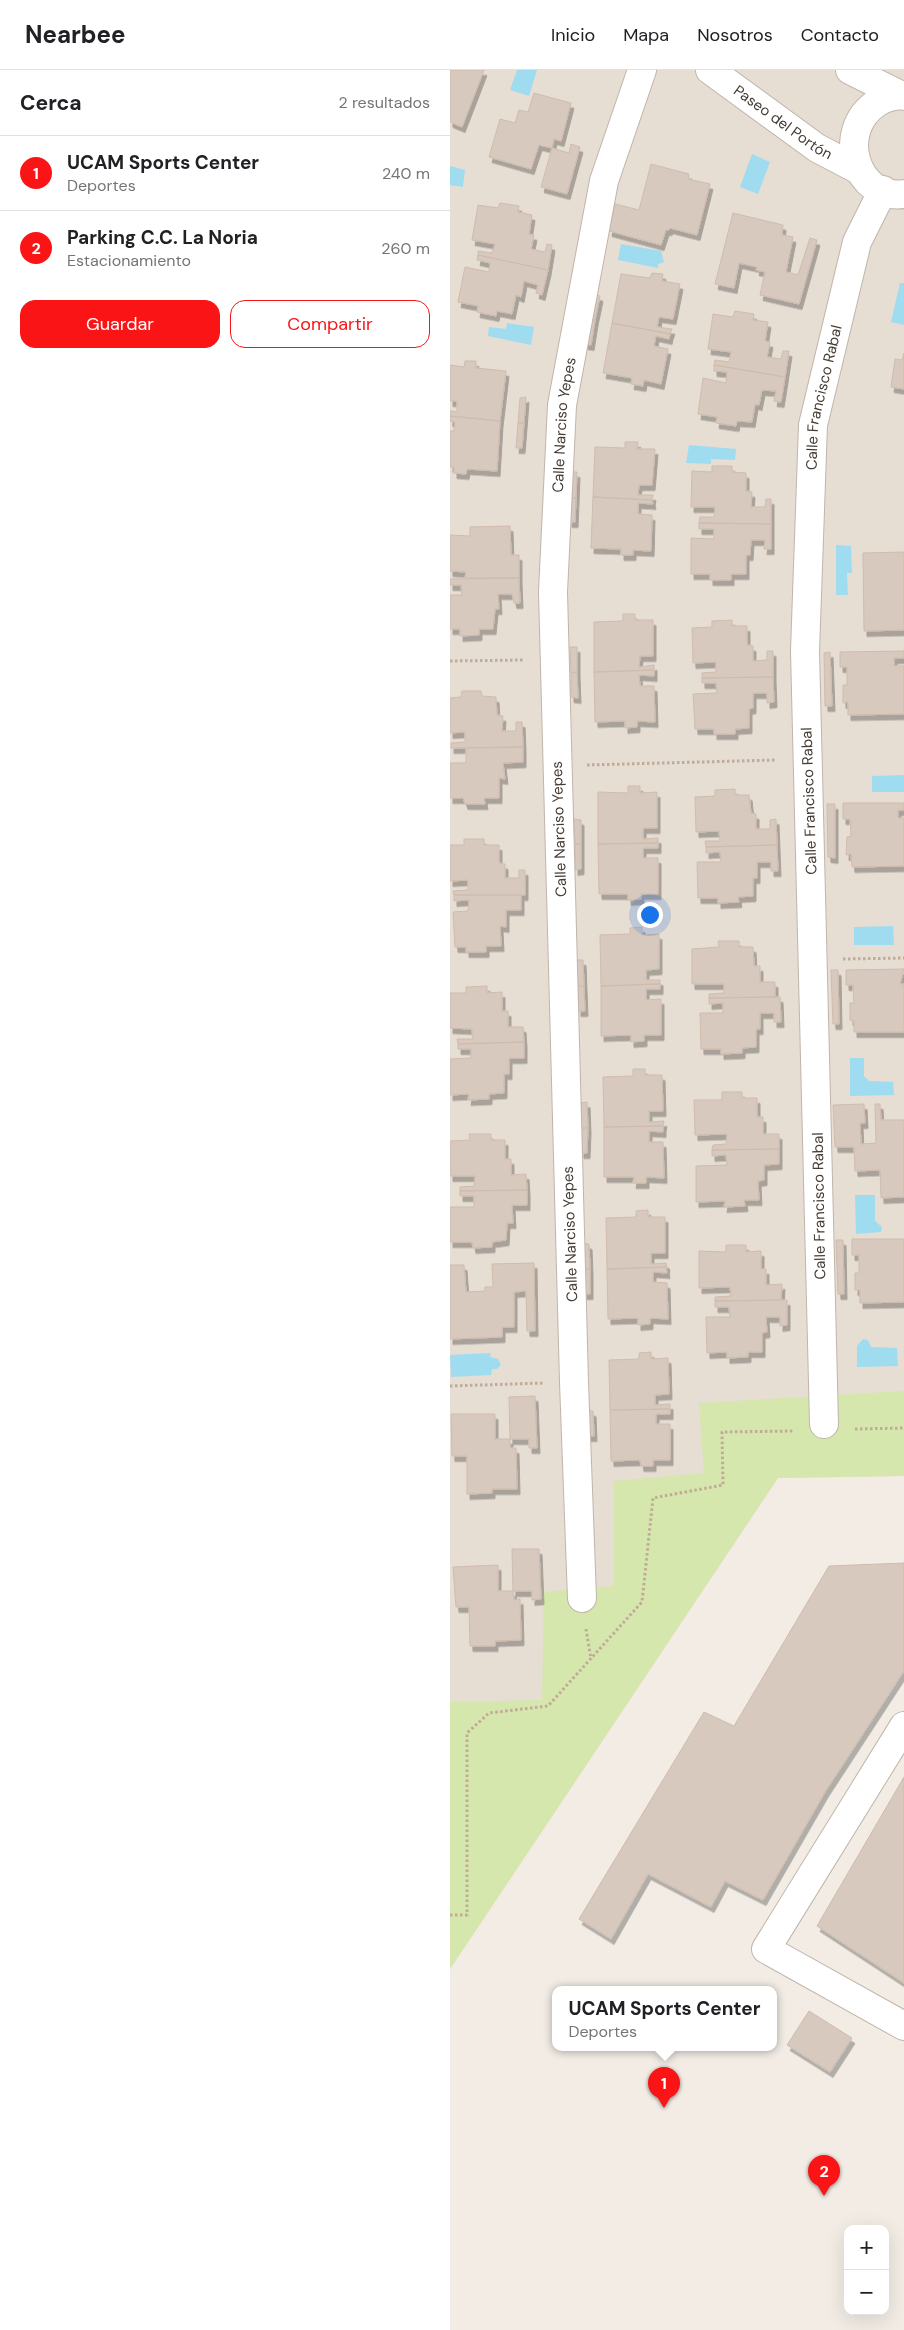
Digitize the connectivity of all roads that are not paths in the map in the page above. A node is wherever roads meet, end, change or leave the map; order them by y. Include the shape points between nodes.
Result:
1 (642, 70) edge
2 (710, 70) edge
3 (850, 70) edge
4 (902, 95) edge
5 (859, 170) junction
6 (897, 194) edge
7 (824, 1424) dead end
8 (582, 1598) dead end
9 (904, 1726) edge
10 (904, 2026) edge

1 - 8 street, Calle Narciso Yepes via 604,181 562,405 553,592
2 - 5 street, Paseo del Portón via 817,148
3 - 4 street
4 - 5 street via 884,99 859,121 853,137
5 - 6 street, Paseo del Portón via 870,183
6 - 7 street, Calle Francisco Rabal via 857,242 813,425 805,651
9 - 10 street via 766,1949

